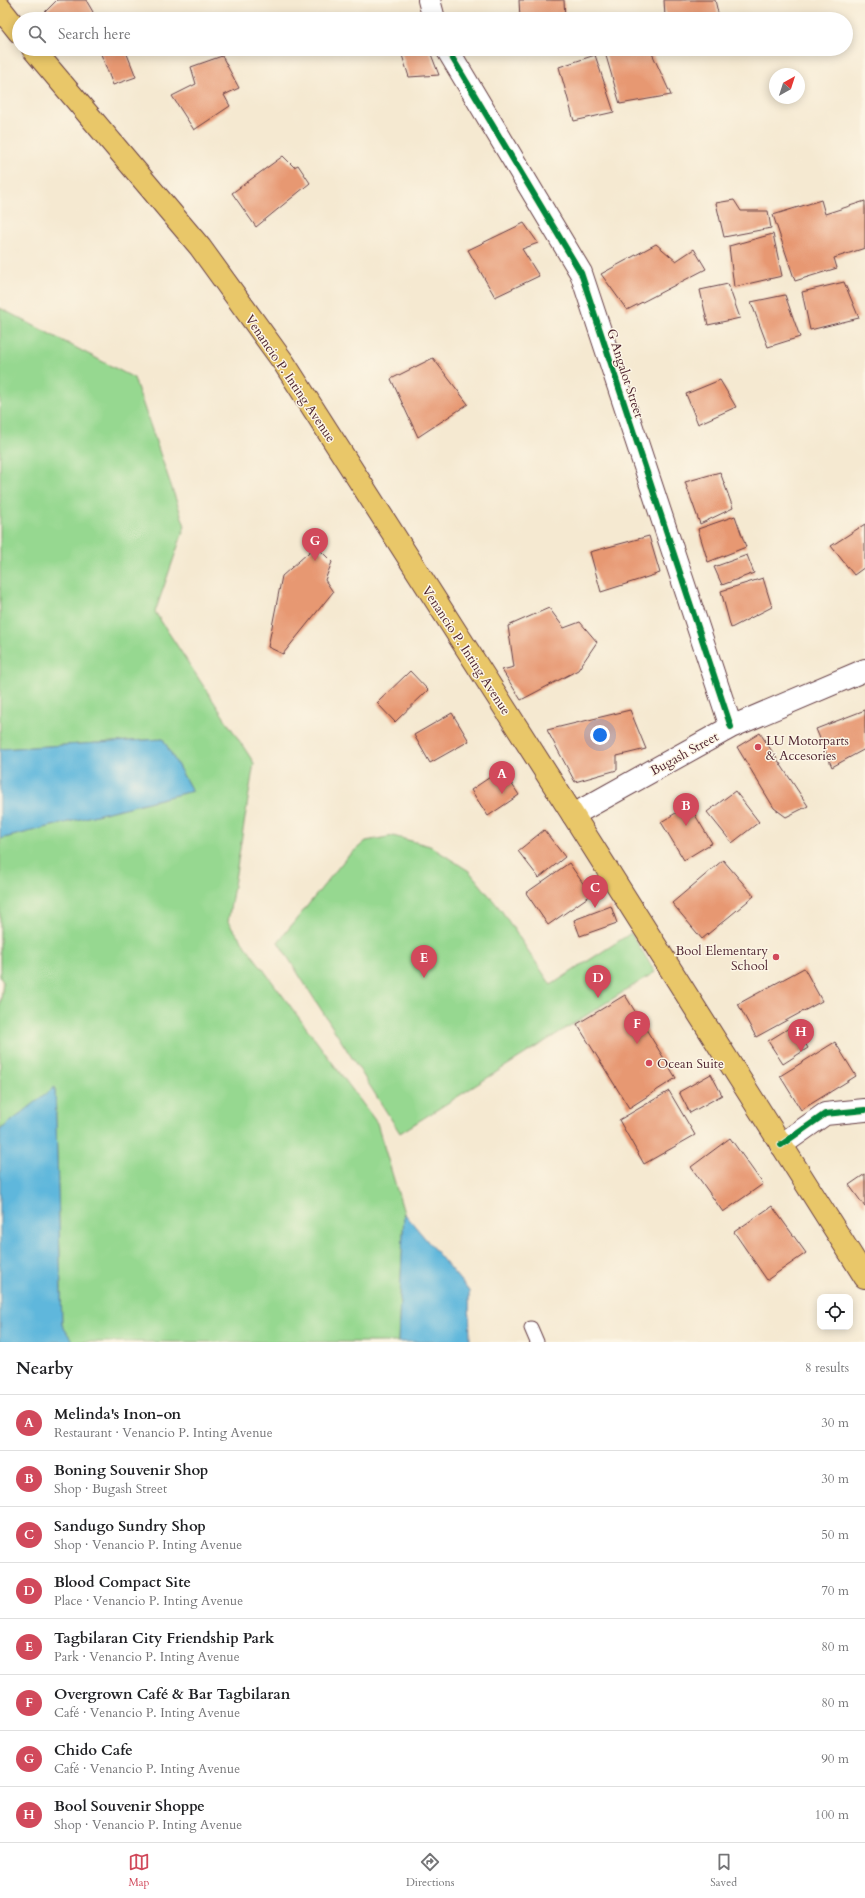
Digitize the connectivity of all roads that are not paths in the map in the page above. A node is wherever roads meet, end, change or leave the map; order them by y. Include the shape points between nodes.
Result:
1 (429, 0) edge
2 (0, 8) edge
3 (432, 12) edge
4 (12, 23) edge
5 (39, 56) edge
6 (451, 56) edge
7 (865, 670) edge
8 (731, 727) junction
9 (573, 815) junction
10 (865, 1110) edge
11 (781, 1144) junction
12 (865, 1277) edge
13 (531, 1328) dead end
14 (537, 1342) edge

1 - 3 street
2 - 4 main road
5 - 9 main road, Venancio P. Inting Avenue via 200,247 284,364
6 - 8 street, G Angalot Street via 581,273
7 - 8 street, Bugash Street
8 - 9 street, Bugash Street
9 - 11 main road, Venancio P. Inting Avenue
10 - 11 street via 825,1114
11 - 12 main road, Venancio P. Inting Avenue
13 - 14 lane

